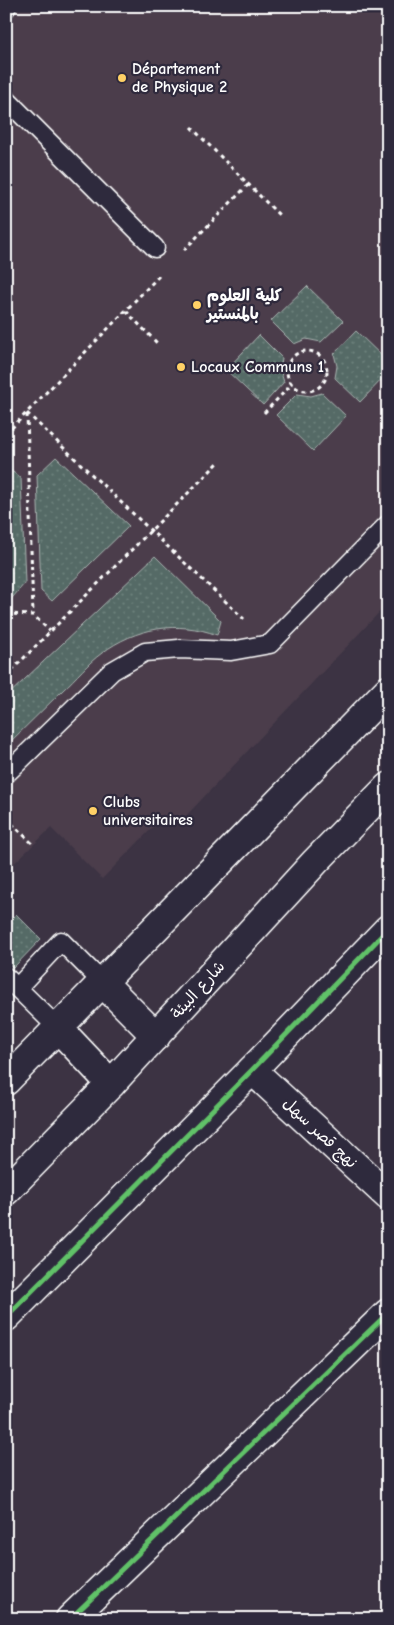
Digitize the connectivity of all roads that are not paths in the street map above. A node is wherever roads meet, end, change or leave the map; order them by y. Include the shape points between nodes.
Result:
1 (6, 99) edge
2 (155, 248) dead end
3 (388, 524) edge
4 (388, 690) edge
5 (6, 774) edge
6 (388, 788) edge
7 (388, 928) edge
8 (12, 982) edge
9 (102, 982) junction
10 (59, 1029) junction
11 (156, 1036) junction
12 (252, 1070) junction
13 (6, 1081) edge
14 (111, 1084) junction
15 (6, 1191) edge
16 (388, 1196) edge
17 (388, 1313) edge
18 (6, 1317) edge
19 (70, 1619) edge

1 - 2 lane
3 - 5 lane via 270,644 231,651 179,649 145,652 112,671
4 - 9 main road
6 - 11 main road, شارع البيئة via 315,862
7 - 12 main road
8 - 9 lane via 61,941
8 - 10 lane
9 - 10 main road
9 - 11 main road
10 - 13 main road
10 - 14 main road
11 - 14 main road, شارع البيئة
12 - 16 main road, نهج قصر سهل
12 - 18 main road
14 - 15 main road, شارع البيئة
17 - 19 main road

